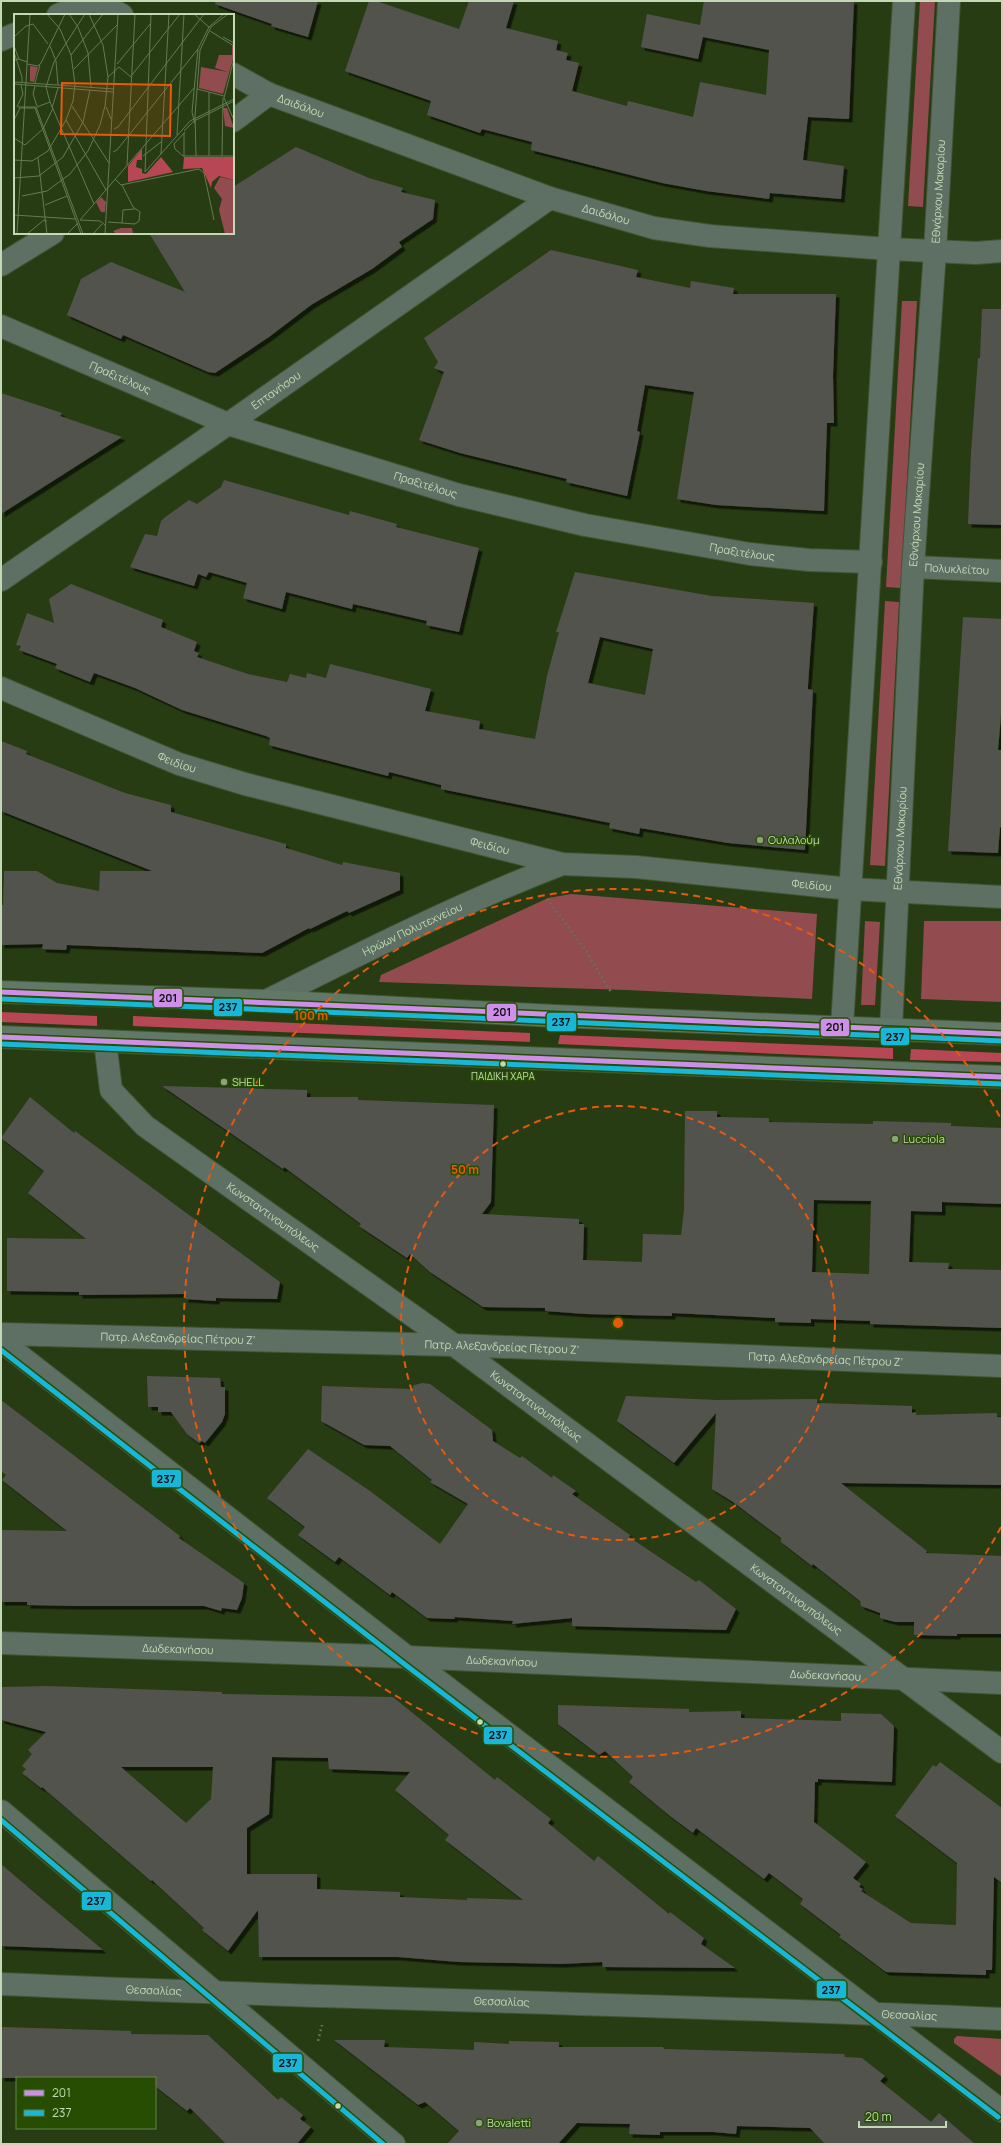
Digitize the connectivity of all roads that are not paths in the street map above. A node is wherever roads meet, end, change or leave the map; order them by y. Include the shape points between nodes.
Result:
1 (91, 1) edge
2 (96, 1) edge
3 (904, 1) edge
4 (949, 1) edge
5 (60, 14) edge
6 (120, 14) edge
7 (14, 34) edge
8 (1, 40) edge
9 (234, 75) edge
10 (269, 94) junction
11 (234, 120) edge
12 (550, 198) junction
13 (51, 234) edge
14 (888, 249) junction
15 (1002, 251) edge
16 (935, 252) junction
17 (1, 265) edge
18 (1, 326) edge
19 (228, 424) junction
20 (871, 562) junction
21 (913, 567) junction
22 (1002, 571) edge
23 (1, 580) edge
24 (1, 688) edge
25 (562, 864) junction
26 (850, 889) junction
27 (896, 893) junction
28 (1002, 897) edge
29 (1, 992) edge
30 (266, 1001) junction
31 (842, 1027) junction
32 (890, 1029) junction
33 (1002, 1034) edge
34 (1, 1037) edge
35 (105, 1041) junction
36 (1002, 1077) edge
37 (1, 1334) edge
38 (1, 1341) edge
39 (454, 1345) junction
40 (1002, 1366) edge
41 (1, 1643) edge
42 (408, 1657) junction
43 (902, 1679) junction
44 (1002, 1683) edge
45 (1002, 1752) edge
46 (1, 1811) edge
47 (1, 1984) edge
48 (217, 1994) junction
49 (874, 2013) junction
50 (1002, 2019) edge
51 (1002, 2111) edge
52 (394, 2144) edge

1 - 5 street
2 - 6 street
3 - 14 street
4 - 16 street, Εθνάρχου Μακαρίου
7 - 8 street
9 - 10 street, Δαιδάλου
10 - 11 street
10 - 12 street, Δαιδάλου
12 - 14 street, Δαιδάλου via 654,228 710,236
12 - 19 street, Επτανήσου
13 - 17 street
14 - 16 street, Δαιδάλου
14 - 20 street
15 - 16 street, Δαιδάλου
16 - 21 street, Εθνάρχου Μακαρίου
18 - 19 street, Πραξιτέλους
19 - 20 street, Πραξιτέλους via 458,495 585,525 750,554 809,560
19 - 23 street, Επτανήσου
20 - 26 street
21 - 22 street, Πολυκλείτου
21 - 27 street, Εθνάρχου Μακαρίου
24 - 25 street, Φειδίου via 179,764 245,784
25 - 26 street, Φειδίου via 636,867
25 - 30 street, Ηρώων Πολυτεχνείου via 338,964
26 - 27 street, Φειδίου
26 - 31 street
27 - 28 street, Φειδίου
27 - 32 street, Εθνάρχου Μακαρίου
29 - 30 main road, Ηρώων Πολυτεχνείου
30 - 31 main road, Ηρώων Πολυτεχνείου
31 - 32 main road, Ηρώων Πολυτεχνείου
32 - 33 main road, Ηρώων Πολυτεχνείου
34 - 35 main road
35 - 36 main road
35 - 39 street, Κωνσταντινουπόλεως via 111,1090 145,1126
37 - 39 street, Πατρ. Αλεξανδρείας Πέτρου Ζ’
38 - 42 street
39 - 40 street, Πατρ. Αλεξανδρείας Πέτρου Ζ’
39 - 43 street, Κωνσταντινουπόλεως
41 - 42 street, Δωδεκανήσου
42 - 43 street, Δωδεκανήσου
42 - 49 street
43 - 44 street, Δωδεκανήσου
43 - 45 street, Κωνσταντινουπόλεως
46 - 48 street
47 - 48 street, Θεσσαλίας
48 - 49 street, Θεσσαλίας
48 - 52 street
49 - 50 street, Θεσσαλίας
49 - 51 street

